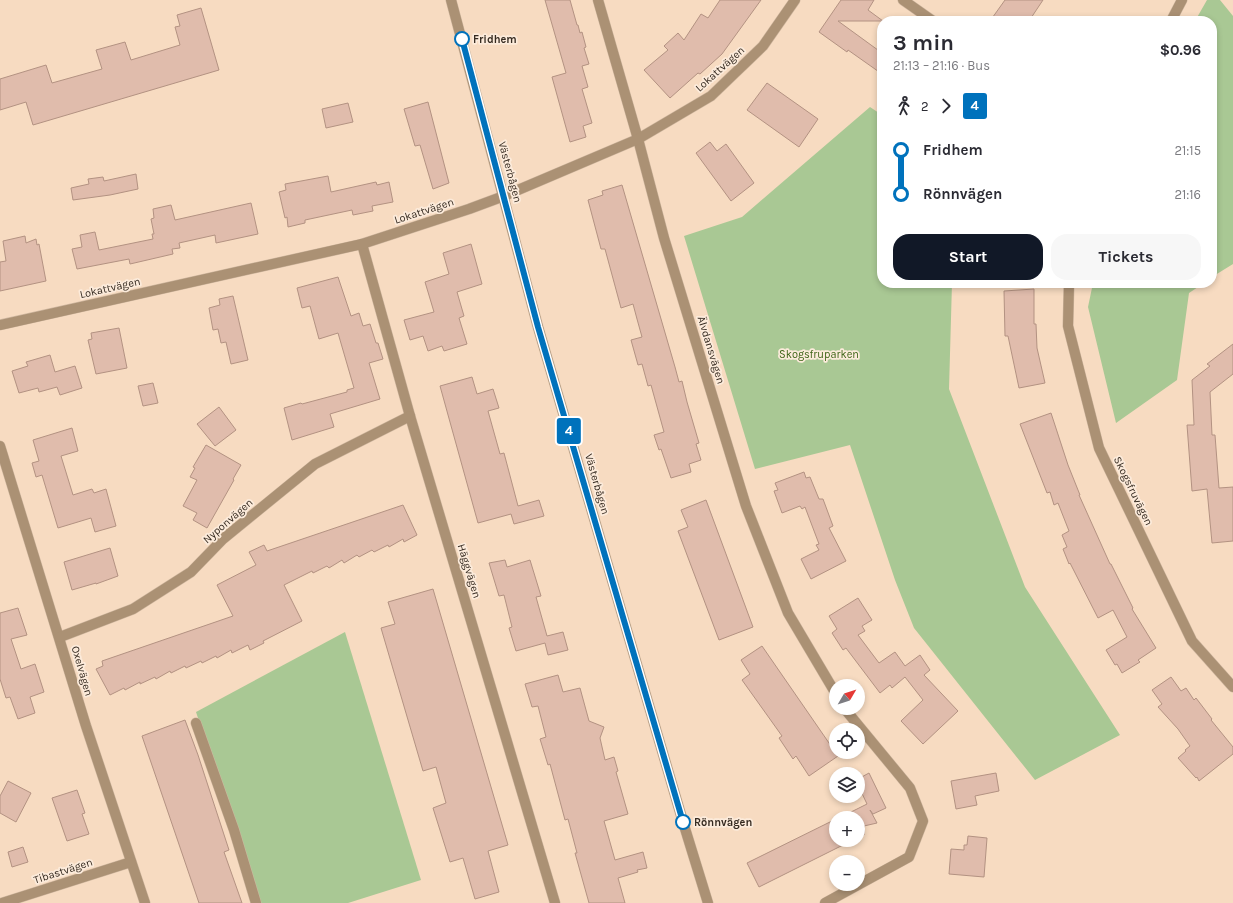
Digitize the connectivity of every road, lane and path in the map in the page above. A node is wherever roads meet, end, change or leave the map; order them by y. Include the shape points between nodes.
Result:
1 (451, 0) edge
2 (598, 0) edge
3 (795, 0) edge
4 (903, 0) edge
5 (1182, 0) edge
6 (926, 16) edge
7 (1174, 16) edge
8 (638, 139) junction
9 (504, 196) junction
10 (362, 244) junction
11 (1069, 288) edge
12 (0, 325) edge
13 (410, 416) junction
14 (0, 446) edge
15 (60, 637) junction
16 (829, 682) edge
17 (1233, 687) edge
18 (850, 715) edge
19 (196, 723) dead end
20 (131, 862) junction
21 (2, 903) edge
22 (145, 903) edge
23 (256, 903) edge
24 (555, 903) edge
25 (708, 903) edge
26 (825, 903) edge

1 - 9 street, Västerbågen
2 - 8 street, Älvdansvägen
3 - 8 street, Lokattvägen via 763,46 711,96
4 - 6 street
5 - 7 street
8 - 9 street, Lokattvägen
8 - 16 street, Älvdansvägen via 664,238 746,506 788,613
9 - 10 street, Lokattvägen
9 - 25 street, Västerbågen via 538,327
10 - 12 street, Lokattvägen
10 - 13 street, Häggvägen
11 - 17 street, Skogsfruvägen via 1068,326 1099,448 1192,641
13 - 15 street, Nyponvägen via 315,464 223,539 191,572 133,609
13 - 24 street, Häggvägen
14 - 15 street, Oxelvägen
15 - 20 street, Oxelvägen
18 - 26 street via 910,788 923,821 909,856
19 - 23 street via 234,830
20 - 21 street, Tibastvägen
20 - 22 street, Oxelvägen

